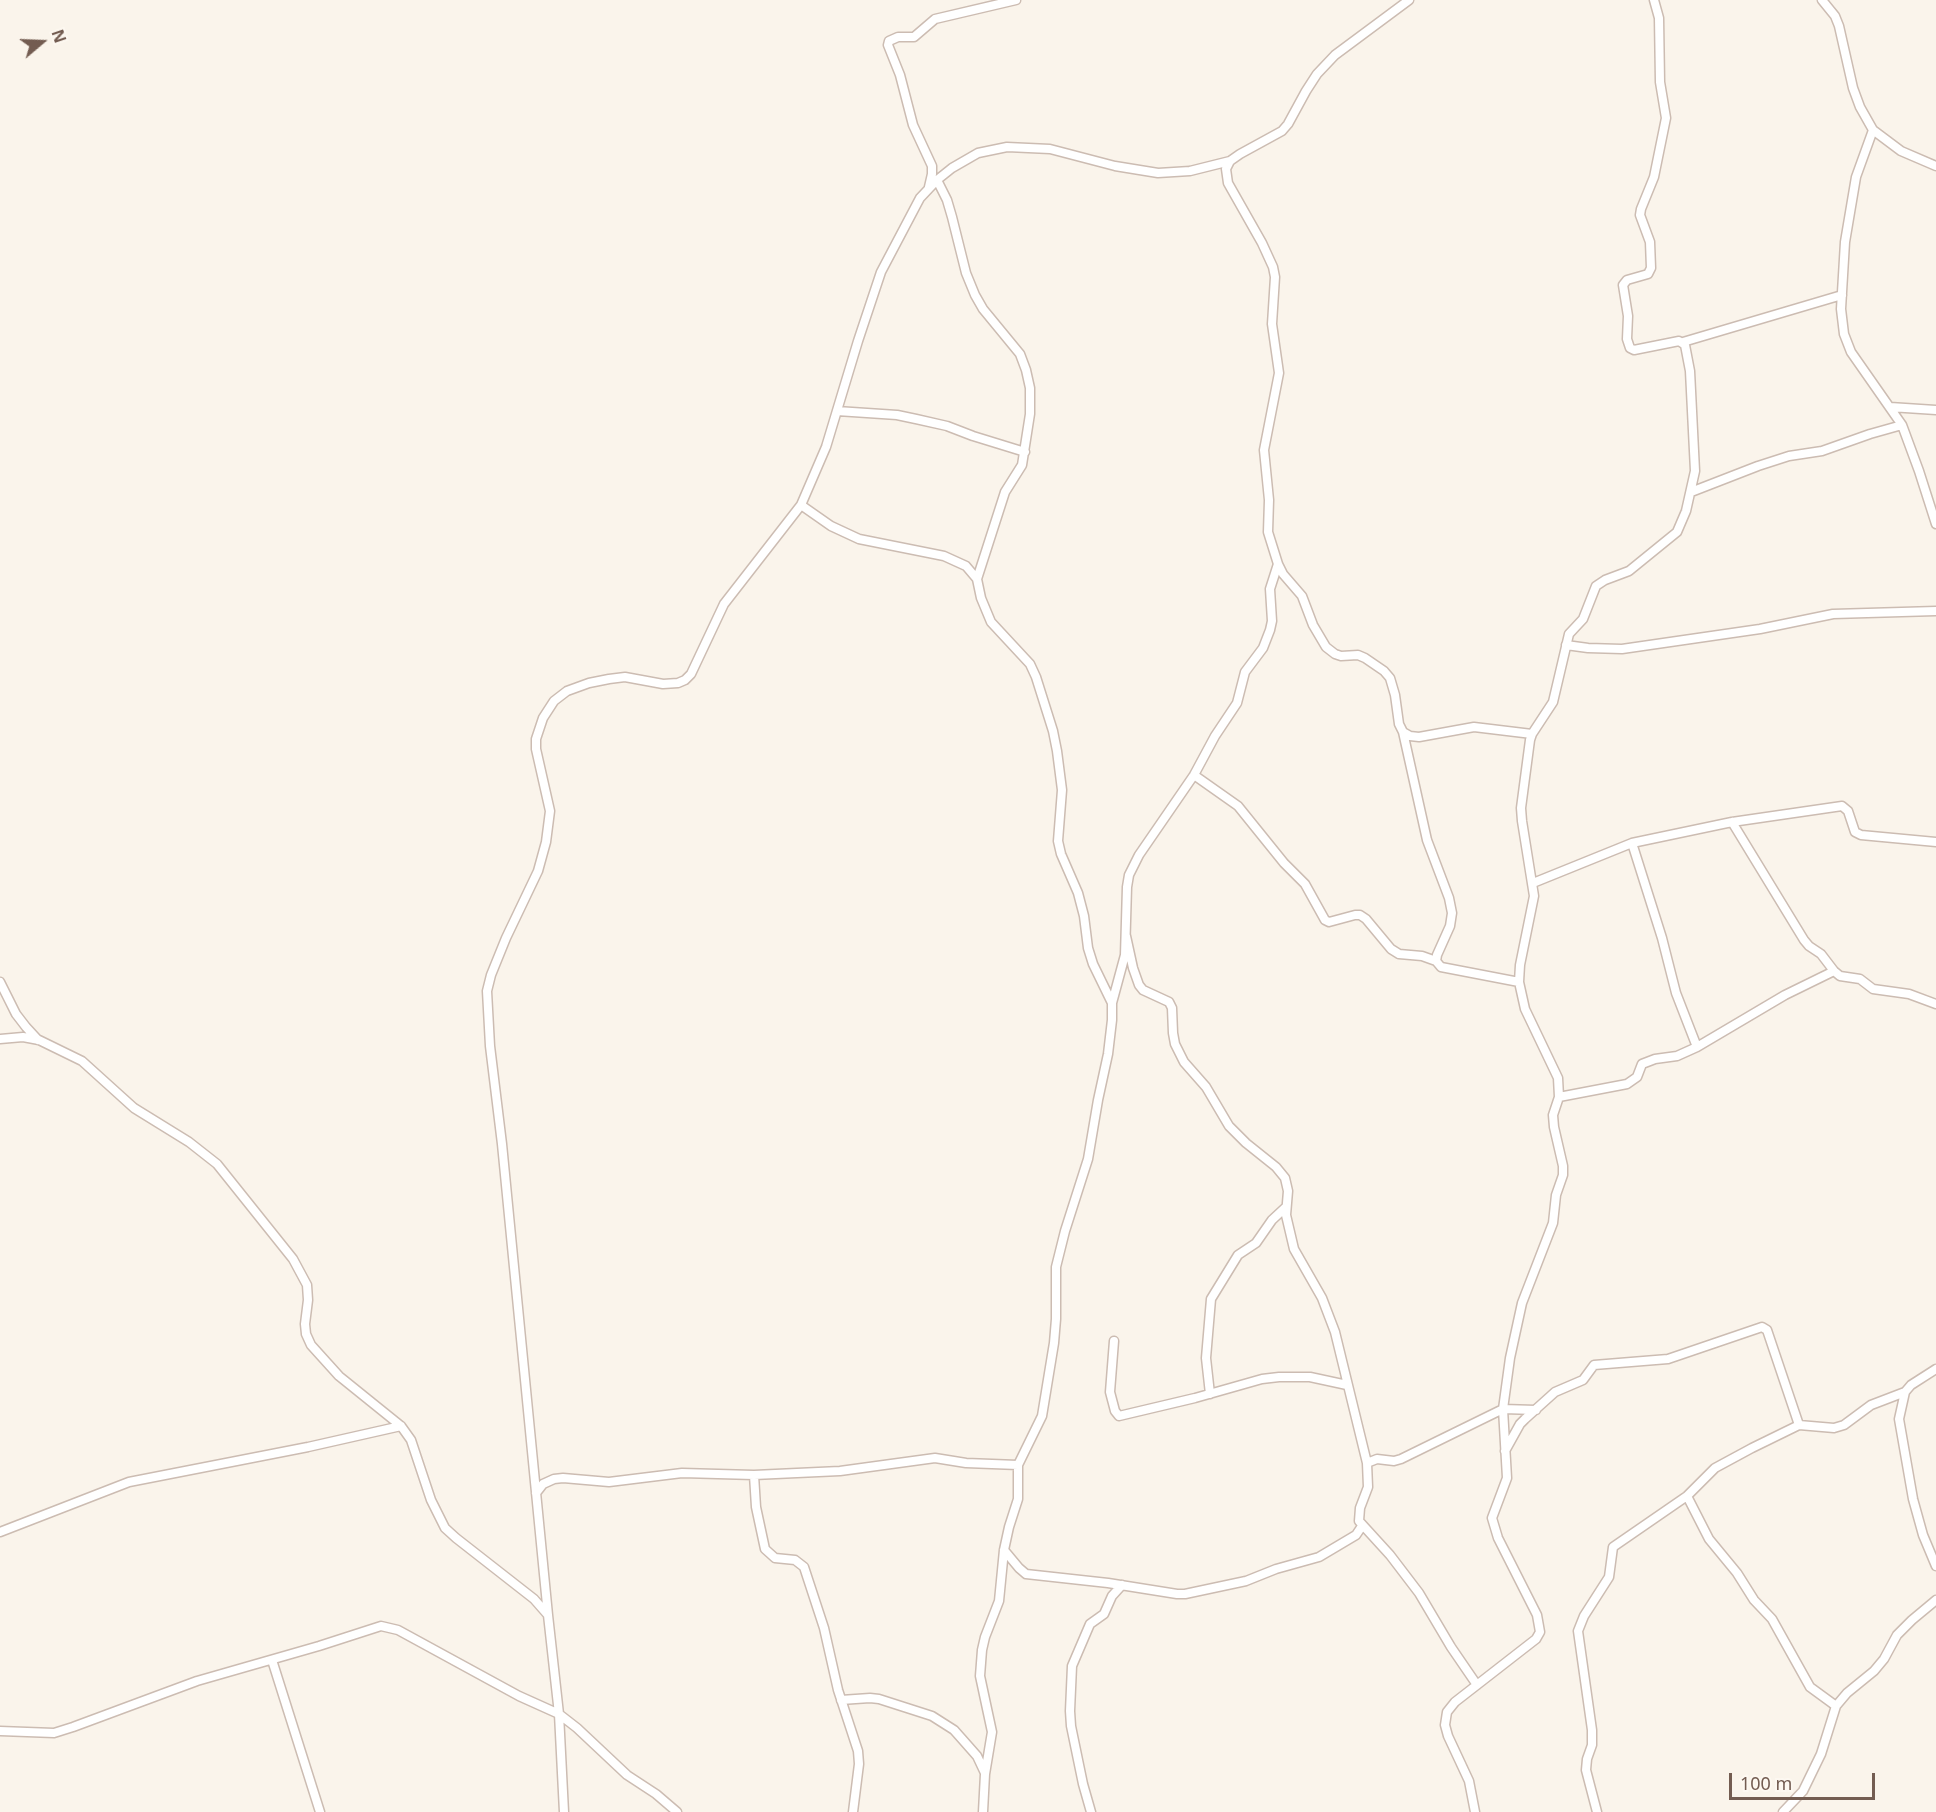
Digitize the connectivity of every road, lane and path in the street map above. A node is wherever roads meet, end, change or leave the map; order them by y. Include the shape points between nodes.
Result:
1 (1016, 0) edge
2 (1409, 0) edge
3 (1654, 0) edge
4 (1822, 0) edge
5 (1874, 129) junction
6 (1230, 161) junction
7 (1936, 166) edge
8 (936, 180) junction
9 (928, 187) junction
10 (1842, 295) junction
11 (1683, 342) junction
12 (1890, 407) junction
13 (1936, 410) edge
14 (837, 411) junction
15 (1902, 425) junction
16 (1025, 452) junction
17 (1691, 492) junction
18 (801, 505) junction
19 (1936, 524) edge
20 (1278, 564) junction
21 (977, 579) junction
22 (1936, 611) edge
23 (1566, 645) junction
24 (1403, 732) junction
25 (1532, 734) junction
26 (1194, 775) junction
27 (1732, 822) junction
28 (1936, 842) edge
29 (1632, 843) junction
30 (1533, 883) junction
31 (1126, 936) junction
32 (1436, 962) junction
33 (1834, 971) junction
34 (0, 982) edge
35 (1519, 982) junction
36 (1112, 1003) junction
37 (1936, 1004) edge
38 (0, 1039) edge
39 (39, 1040) junction
40 (1697, 1047) junction
41 (1559, 1097) junction
42 (1286, 1207) junction
43 (1114, 1341) dead end
44 (1936, 1369) edge
45 (1347, 1385) junction
46 (1905, 1392) junction
47 (1210, 1394) junction
48 (1503, 1409) junction
49 (1536, 1410) junction
50 (1799, 1425) junction
51 (401, 1426) junction
52 (1505, 1452) junction
53 (1367, 1463) junction
54 (1018, 1465) junction
55 (754, 1475) junction
56 (536, 1493) junction
57 (1687, 1496) junction
58 (1362, 1526) junction
59 (0, 1532) edge
60 (1004, 1550) junction
61 (1936, 1566) edge
62 (1122, 1586) junction
63 (1936, 1600) edge
64 (548, 1615) junction
65 (272, 1660) junction
66 (1477, 1685) junction
67 (841, 1700) junction
68 (1836, 1706) junction
69 (559, 1714) junction
70 (0, 1731) edge
71 (986, 1774) junction
72 (320, 1812) edge
73 (564, 1812) edge
74 (676, 1812) edge
75 (853, 1812) edge
76 (983, 1812) edge
77 (1090, 1812) edge
78 (1475, 1812) edge
79 (1597, 1812) edge
80 (1783, 1812) edge

1 - 9 street via 943,16 929,22 914,37 889,41 913,125 932,166
2 - 6 street via 1327,63 1282,131
3 - 11 street via 1660,27 1665,131 1654,177 1641,208 1650,243 1651,268 1647,274 1623,285 1627,339 1634,350
4 - 5 street via 1835,16 1853,88
5 - 7 street via 1901,151
5 - 10 street via 1856,177 1845,242
6 - 8 street via 1191,171 1146,172 1050,149 1007,147 978,153
6 - 20 street via 1226,170 1228,183 1262,243 1275,277 1272,324 1280,373 1264,450 1268,532
8 - 9 street
8 - 16 street via 950,208 975,295 1020,354 1026,370 1030,414
9 - 14 street via 881,272
10 - 11 street
10 - 12 street via 1844,334 1851,352
11 - 17 street via 1690,371 1695,471
12 - 13 street
12 - 15 street
14 - 16 street via 916,419
14 - 18 street via 815,477
15 - 17 street via 1822,451 1789,456
15 - 19 street
16 - 21 street via 1018,474 1005,492
17 - 23 street via 1677,532 1629,571 1596,586 1583,619 1569,634
18 - 21 street via 859,539 961,562
18 - 56 street via 724,604 697,664 685,680 663,684 625,677 589,683 554,701 539,728 536,749 550,811 546,842 538,871 487,984
20 - 24 street via 1298,589 1313,625 1330,651 1365,658 1390,678
20 - 26 street via 1270,589 1272,621 1268,638 1245,672 1237,704
21 - 36 street via 991,622 1030,664 1036,676 1053,731 1060,773 1061,854 1078,893 1093,964
22 - 23 street via 1833,614 1623,649
23 - 25 street via 1553,702
24 - 25 street via 1419,737 1474,727
24 - 32 street via 1427,840 1452,913
25 - 30 street via 1521,808
26 - 31 street via 1129,875
26 - 32 street via 1238,806 1305,884 1324,920 1360,915 1399,954
27 - 28 street via 1842,806 1848,810 1860,836
27 - 29 street
27 - 33 street via 1804,940
29 - 30 street
29 - 40 street via 1676,993
30 - 35 street via 1533,906
31 - 36 street
31 - 42 street via 1139,985 1169,1002 1172,1008 1175,1044 1184,1062 1206,1087 1229,1126 1285,1178
32 - 35 street via 1441,967
33 - 37 street via 1880,991 1909,994
33 - 40 street
34 - 39 street via 16,1014
35 - 41 street via 1528,1017 1558,1078
36 - 54 street via 1108,1054 1088,1159 1056,1267 1054,1343 1042,1416
38 - 39 street
39 - 51 street via 81,1061 134,1108 217,1164 302,1275 307,1285 305,1324 311,1346 339,1376
40 - 41 street via 1642,1064 1637,1077 1627,1084
41 - 48 street via 1553,1115 1563,1175 1553,1222 1522,1303
42 - 45 street via 1294,1249 1322,1298
42 - 47 street via 1256,1243 1233,1261 1211,1299 1206,1358
43 - 47 street via 1110,1392 1119,1416
44 - 46 street
45 - 47 street via 1310,1377 1279,1377
45 - 53 street
46 - 50 street via 1871,1405 1844,1425
46 - 61 street via 1899,1419 1907,1468 1923,1535
48 - 49 street
48 - 52 street
48 - 53 street via 1401,1459
49 - 50 street via 1555,1392 1583,1380 1598,1364 1668,1359 1762,1326 1767,1330
49 - 52 street via 1520,1424
50 - 57 street via 1715,1468
51 - 59 street via 129,1482
51 - 64 street via 411,1440 436,1514 445,1528 534,1599
52 - 66 street via 1506,1484 1493,1515 1494,1527 1537,1615 1540,1632
53 - 58 street via 1368,1487 1359,1516
54 - 55 street via 935,1458 840,1471
54 - 60 street via 1018,1498
55 - 56 street via 682,1473 609,1482 563,1478 543,1484
55 - 67 street via 765,1549 775,1558 795,1560 804,1567
56 - 64 street
57 - 68 street via 1709,1539 1772,1619 1810,1687
57 - 79 street via 1613,1547 1609,1577 1580,1624 1578,1638 1592,1730 1586,1770
58 - 62 street via 1350,1540 1319,1557 1246,1581 1177,1594
58 - 66 street via 1419,1593
60 - 62 street via 1026,1574
60 - 71 street via 999,1601 985,1637 981,1665 992,1732
62 - 77 street via 1112,1596 1104,1614 1090,1624 1072,1666 1071,1726
63 - 68 street via 1897,1635 1874,1671
64 - 69 street
65 - 69 street via 371,1628 392,1628
65 - 70 street via 197,1681 54,1733
65 - 72 street
66 - 78 street via 1455,1702 1447,1712 1445,1725 1469,1781
67 - 71 street via 879,1699 932,1716 954,1730 977,1756
67 - 75 street via 858,1751
68 - 80 street via 1821,1754 1803,1791
69 - 73 street
69 - 74 street via 627,1775
71 - 76 street

